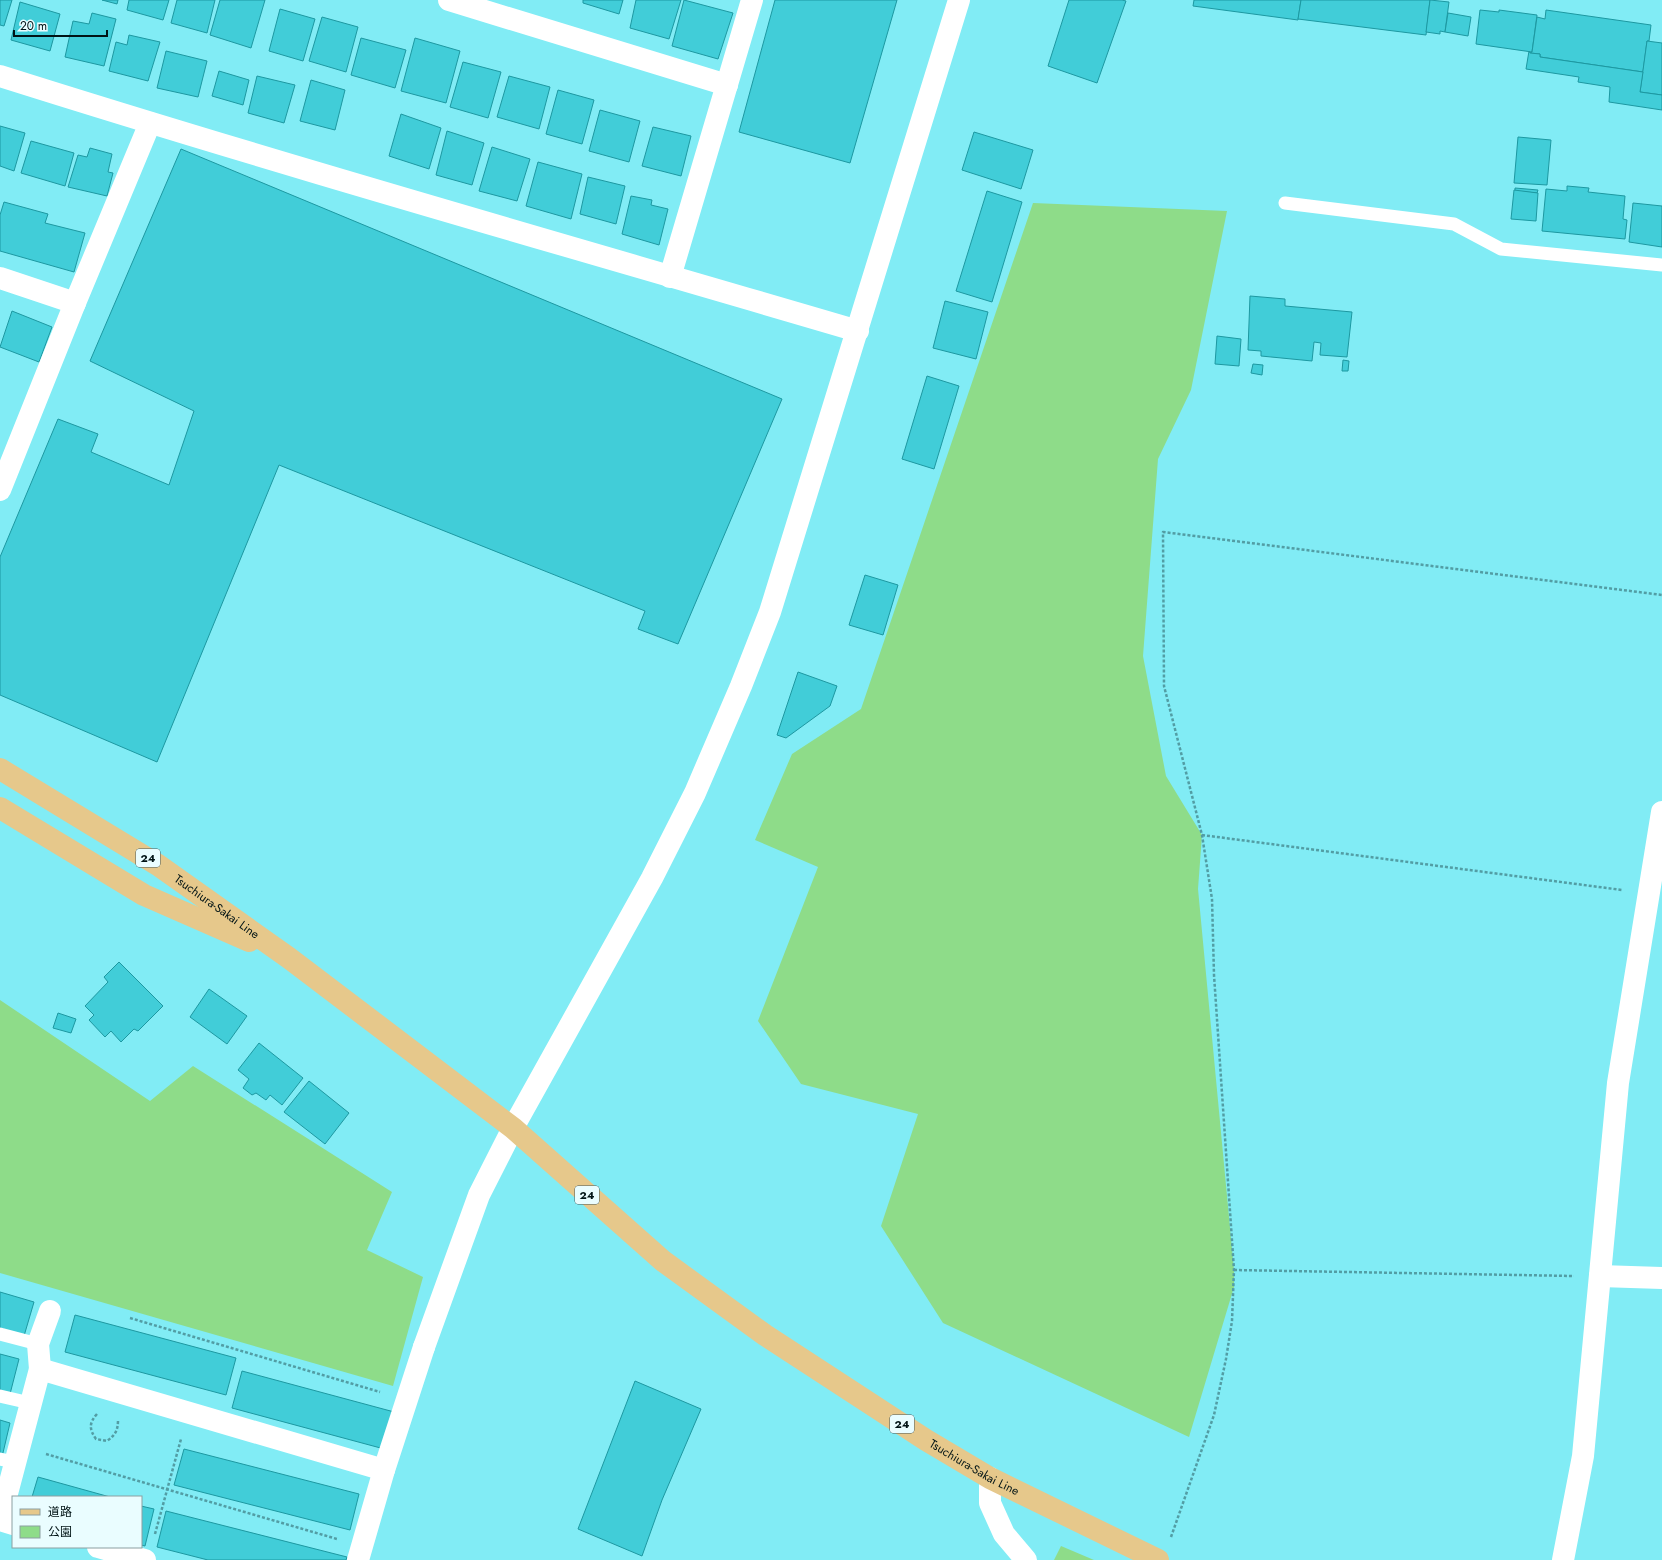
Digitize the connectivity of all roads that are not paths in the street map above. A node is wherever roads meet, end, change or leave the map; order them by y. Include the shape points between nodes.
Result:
1 (449, 0) edge
2 (752, 0) edge
3 (959, 0) edge
4 (0, 76) edge
5 (727, 85) junction
6 (150, 123) junction
7 (1285, 204) dead end
8 (1662, 265) edge
9 (670, 277) junction
10 (0, 278) edge
11 (75, 303) junction
12 (858, 331) junction
13 (0, 490) edge
14 (0, 769) edge
15 (0, 808) edge
16 (1662, 812) edge
17 (289, 958) junction
18 (513, 1128) junction
19 (1600, 1276) junction
20 (1662, 1278) edge
21 (50, 1311) dead end
22 (0, 1334) edge
23 (38, 1344) junction
24 (40, 1369) junction
25 (0, 1396) edge
26 (30, 1403) junction
27 (12, 1456) edge
28 (384, 1470) junction
29 (990, 1478) junction
30 (0, 1520) edge
31 (12, 1524) edge
32 (102, 1548) edge
33 (360, 1553) edge
34 (145, 1560) edge
35 (1026, 1560) edge
36 (1158, 1560) edge
37 (1563, 1560) edge

1 - 5 street
2 - 5 street
3 - 12 street
4 - 6 street
5 - 9 street
6 - 9 street
6 - 11 street
7 - 8 lane via 1454,224 1501,249
9 - 12 street
10 - 11 street
11 - 13 street
12 - 18 street via 770,612 695,793 652,878
14 - 17 main road, Tsuchiura-Sakai Line / 24 via 158,865
15 - 17 main road, Tsuchiura-Sakai Line / 24 via 144,895
16 - 19 street via 1618,1083
17 - 18 main road, Tsuchiura-Sakai Line / 24
18 - 28 street via 479,1195 424,1347
18 - 29 main road, Tsuchiura-Sakai Line / 24 via 663,1261 765,1335 926,1440
19 - 20 street
19 - 37 street via 1583,1456
21 - 23 street
22 - 23 lane
23 - 24 street
24 - 26 street
24 - 28 street
25 - 26 lane
26 - 27 street
27 - 30 street
28 - 33 street
29 - 35 street via 990,1503 1004,1534
29 - 36 main road, Tsuchiura-Sakai Line / 24
30 - 31 street
32 - 34 street

